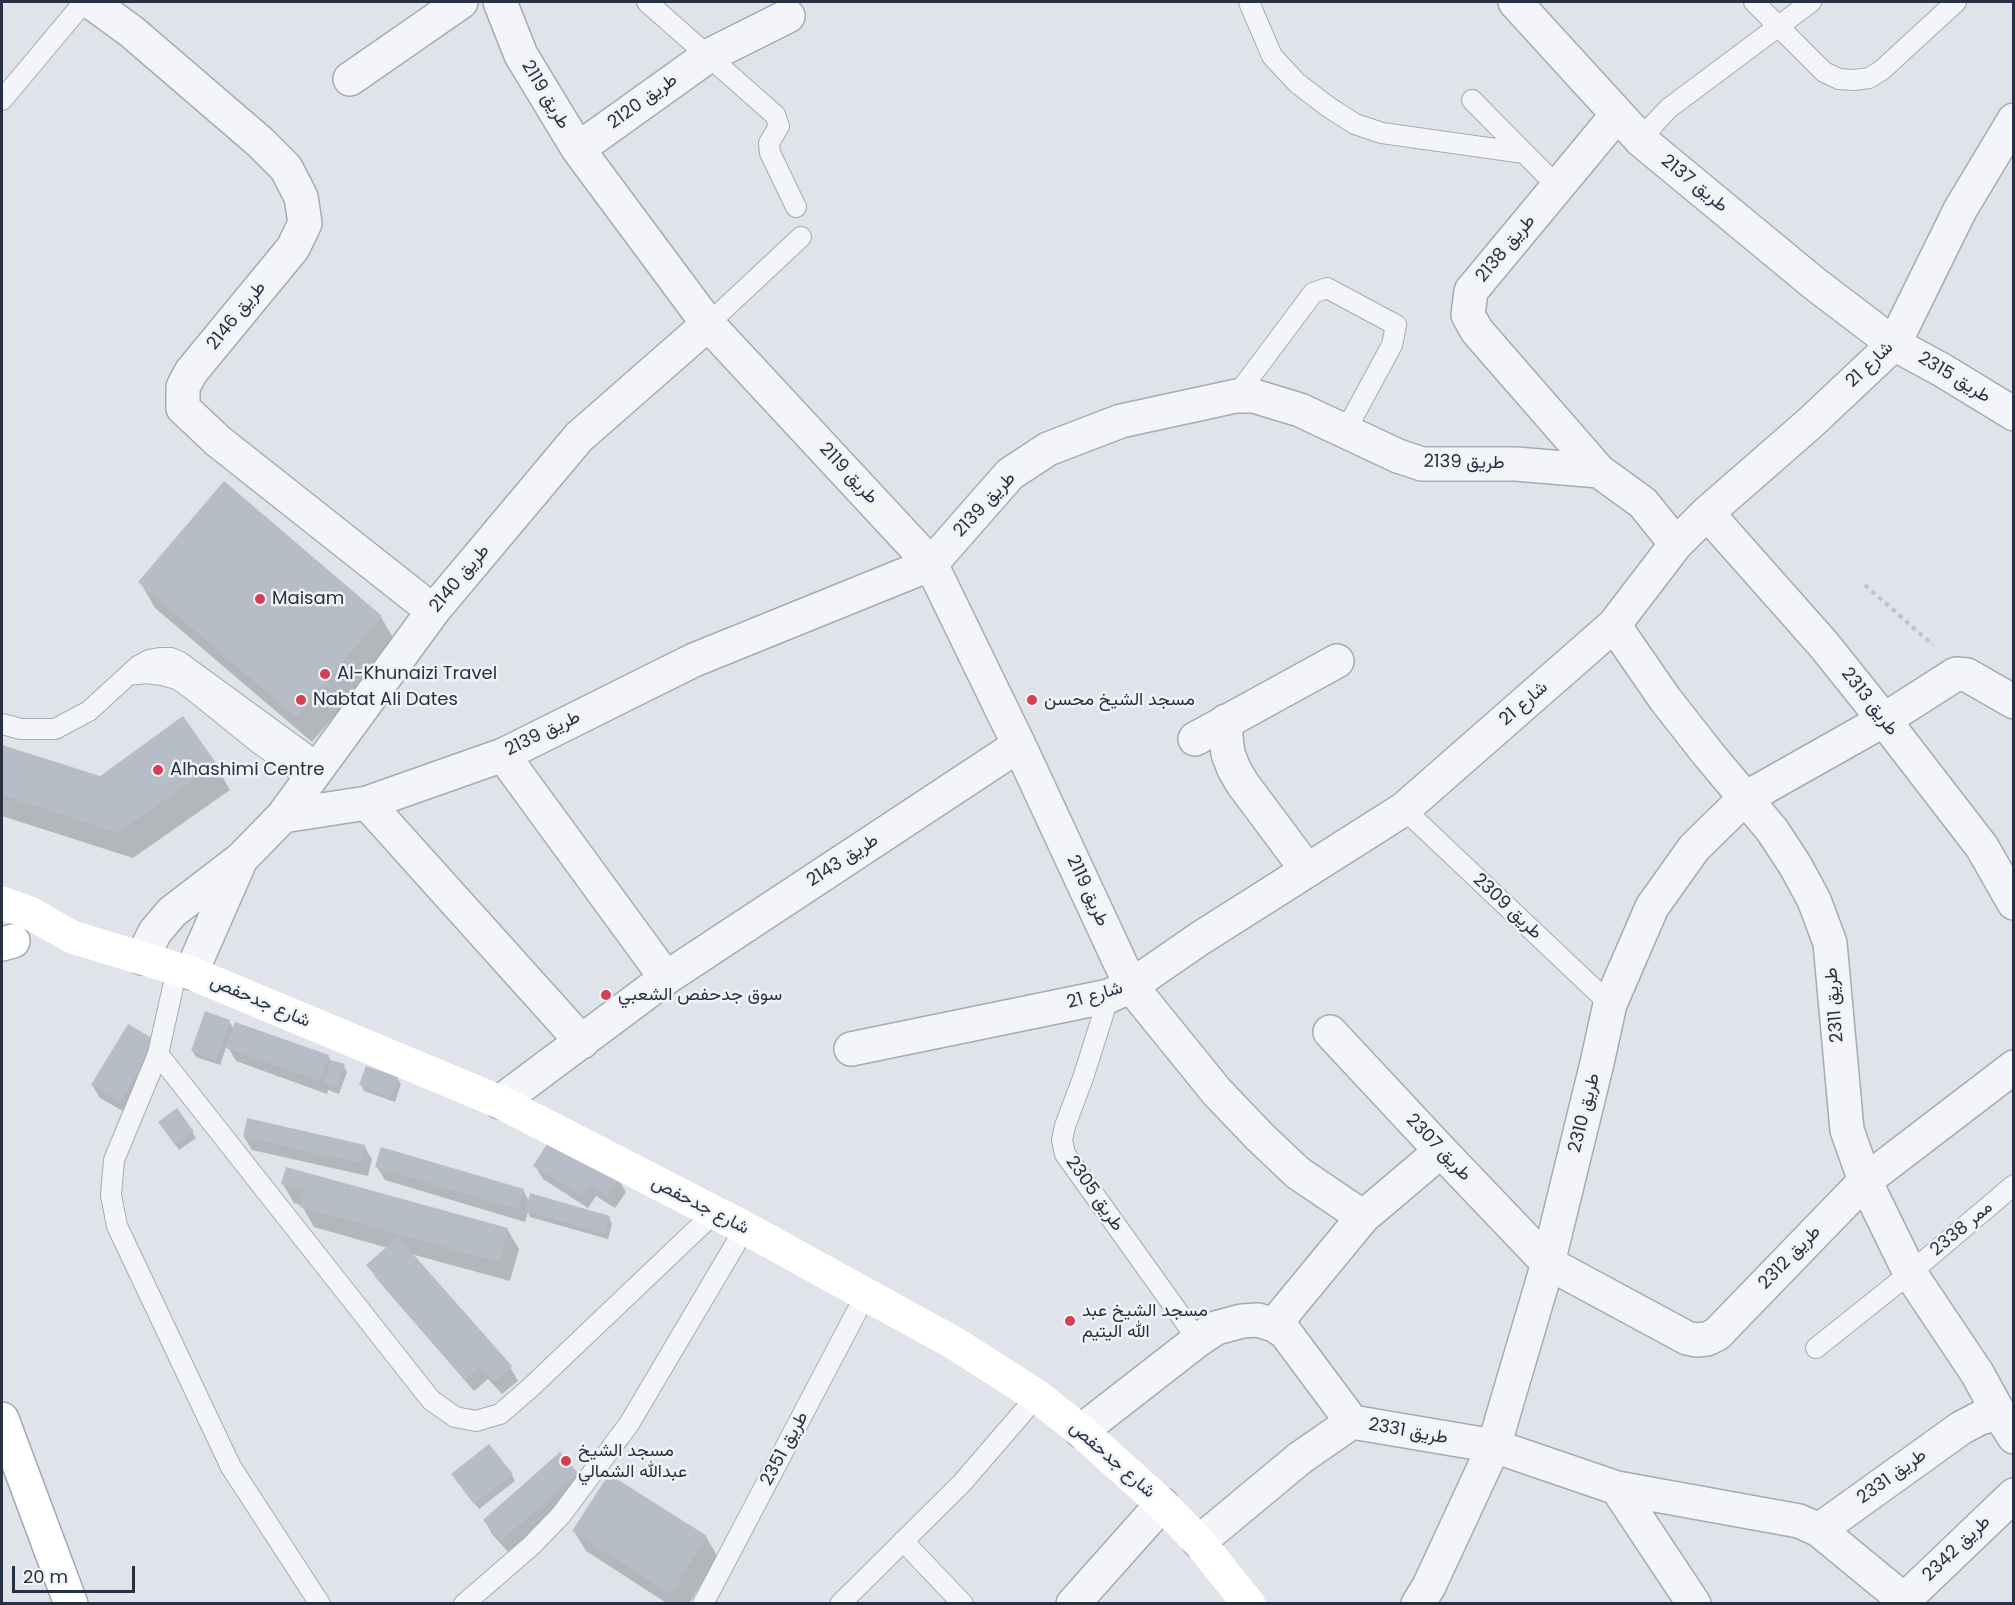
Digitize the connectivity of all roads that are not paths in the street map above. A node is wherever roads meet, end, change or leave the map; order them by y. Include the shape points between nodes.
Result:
1 (84, 2) edge
2 (91, 2) edge
3 (461, 2) edge
4 (500, 2) edge
5 (647, 2) edge
6 (1249, 2) edge
7 (1515, 2) edge
8 (1754, 2) edge
9 (1811, 2) edge
10 (1956, 2) edge
11 (788, 16) dead end
12 (1777, 26) junction
13 (708, 56) junction
14 (350, 79) dead end
15 (2, 100) edge
16 (1472, 100) dead end
17 (1617, 115) junction
18 (2013, 120) edge
19 (1642, 141) junction
20 (578, 149) junction
21 (1524, 153) junction
22 (1558, 187) junction
23 (796, 207) dead end
24 (801, 237) dead end
25 (708, 324) junction
26 (1894, 344) junction
27 (1236, 396) junction
28 (2013, 414) edge
29 (1346, 430) junction
30 (1599, 471) junction
31 (1707, 513) junction
32 (1676, 544) junction
33 (932, 564) junction
34 (433, 611) junction
35 (1614, 625) junction
36 (1337, 661) dead end
37 (2013, 702) edge
38 (1884, 720) junction
39 (1226, 721) junction
40 (2, 724) edge
41 (1195, 739) dead end
42 (1019, 745) junction
43 (503, 755) junction
44 (316, 773) junction
45 (1744, 799) junction
46 (367, 803) junction
47 (1404, 809) junction
48 (283, 816) junction
49 (241, 859) junction
50 (1307, 870) junction
51 (2, 903) edge
52 (2013, 903) edge
53 (72, 937) junction
54 (5, 942) edge
55 (142, 958) junction
56 (184, 971) junction
57 (666, 978) junction
58 (1120, 991) junction
59 (1610, 1004) junction
60 (1330, 1032) dead end
61 (582, 1042) junction
62 (851, 1049) dead end
63 (158, 1054) junction
64 (2013, 1067) edge
65 (500, 1102) junction
66 (1441, 1151) junction
67 (1865, 1181) junction
68 (2013, 1185) edge
69 (714, 1213) junction
70 (1363, 1218) junction
71 (745, 1228) junction
72 (1548, 1263) junction
73 (1910, 1273) junction
74 (866, 1294) junction
75 (1274, 1325) junction
76 (1198, 1340) junction
77 (1816, 1348) dead end
78 (1036, 1396) junction
79 (2, 1419) edge
80 (1352, 1422) junction
81 (2006, 1425) edge
82 (1081, 1431) junction
83 (1494, 1446) junction
84 (1617, 1488) junction
85 (2013, 1495) edge
86 (1162, 1504) junction
87 (1819, 1530) junction
88 (903, 1542) junction
89 (1199, 1542) junction
90 (1904, 1602) edge
91 (71, 1604) edge
92 (320, 1604) edge
93 (464, 1604) edge
94 (703, 1604) edge
95 (840, 1604) edge
96 (963, 1604) edge
97 (1073, 1604) edge
98 (1249, 1604) edge
99 (1418, 1604) edge
100 (1694, 1604) edge

1 - 15 lane
2 - 34 street, طريق 2146 via 260,142 286,168 301,197 305,222 293,248 191,372 183,387 183,408 218,441
3 - 14 street
4 - 20 street, طريق 2119 via 521,55
5 - 13 lane
6 - 21 lane via 1272,56 1298,83 1355,124 1382,133
7 - 17 street, طريق 2137
8 - 12 lane
9 - 12 lane
10 - 12 lane via 1869,78 1839,79 1824,72
11 - 13 street, طريق 2120
12 - 19 lane via 1669,108
13 - 20 street, طريق 2120
13 - 23 lane via 775,115 779,126 769,143 770,153
16 - 21 lane
17 - 19 street, طريق 2137
17 - 22 street, طريق 2138
18 - 26 street, شارع 21 via 1960,210
19 - 26 street, طريق 2137
20 - 25 street, طريق 2119
21 - 22 lane
22 - 30 street, طريق 2138 via 1472,291 1468,315 1477,331
24 - 25 lane
25 - 33 street, طريق 2119
25 - 34 street, طريق 2140 via 579,437
26 - 28 street, طريق 2315
26 - 31 street, شارع 21
27 - 29 street, طريق 2139 via 1254,396 1300,410
27 - 29 lane via 1313,293 1327,288 1396,325 1392,345
27 - 33 street, طريق 2139 via 1121,421 1048,449 1010,474
29 - 30 street, طريق 2139 via 1422,464 1516,464
30 - 32 street via 1643,503
31 - 32 street, شارع 21
31 - 38 street, طريق 2313 via 1824,645
32 - 35 street, شارع 21
33 - 42 street, طريق 2119
33 - 43 street, طريق 2139 via 694,660
34 - 44 street, طريق 2140
35 - 45 street, طريق 2311 via 1665,699
35 - 47 street, شارع 21
36 - 39 street
37 - 38 street, طريق 2310 via 1967,675 1956,675
38 - 45 street, طريق 2310
38 - 52 street, طريق 2313 via 1982,847
39 - 41 street
39 - 50 street via 1228,754 1234,769
40 - 44 lane via 21,729 55,729 89,711 129,675 162,675 190,688 257,742
42 - 57 street, طريق 2143
42 - 58 street, طريق 2119
43 - 46 street, طريق 2139
43 - 57 street
44 - 48 street, طريق 2140
45 - 59 street, طريق 2310 via 1694,848 1652,907
45 - 67 street, طريق 2311 via 1772,830 1795,865 1814,900 1830,943 1847,1130
46 - 48 street
46 - 61 street
47 - 50 street, شارع 21
47 - 59 lane, طريق 2309
48 - 49 street, طريق 2140
49 - 55 street, طريق 2140 via 172,912 155,932
49 - 56 street, طريق 2140
50 - 58 street, شارع 21
51 - 53 street, شارع جدحفص via 30,912
53 - 54 street, شارع جدحفص
53 - 55 street, شارع جدحفص
55 - 56 street, شارع جدحفص
56 - 63 lane
56 - 65 street, شارع جدحفص
57 - 61 street, طريق 2143
58 - 62 street, شارع 21
58 - 70 street via 1298,1173
58 - 76 lane, طريق 2305 via 1065,1126 1065,1154
59 - 72 street, طريق 2310
60 - 66 street, طريق 2307
61 - 65 street, طريق 2143
63 - 69 lane via 431,1400 455,1417 476,1421 500,1414
63 - 92 lane via 114,1160 111,1195 117,1226 231,1467
64 - 67 street, طريق 2312
65 - 69 street, شارع جدحفص
66 - 70 street
66 - 72 street, طريق 2307
67 - 72 street, طريق 2312 via 1717,1334 1707,1339 1687,1338
67 - 73 street, طريق 2311
68 - 73 lane, ممر 2338
69 - 71 street, شارع جدحفص
70 - 75 street
71 - 74 street, شارع جدحفص
71 - 93 lane via 628,1424 561,1515
72 - 83 street, طريق 2310
73 - 77 lane, ممر 2338
73 - 81 street, طريق 2311 via 1977,1373
74 - 78 street, شارع جدحفص via 954,1343
74 - 94 lane, طريق 2351
75 - 76 street via 1242,1321 1216,1328
75 - 80 street via 1285,1332
76 - 82 street
78 - 82 street, شارع جدحفص
78 - 88 lane via 962,1483
79 - 91 street
80 - 83 street, طريق 2331
80 - 89 street, طريق 2331 via 1300,1458
81 - 87 street, طريق 2331 via 1980,1419 1961,1428
82 - 86 street, شارع جدحفص
83 - 84 street, طريق 2331
83 - 99 street, طريق 2310
84 - 87 street, طريق 2331 via 1799,1521
84 - 100 street
85 - 90 street, طريق 2342
86 - 89 street, شارع جدحفص
86 - 97 street
87 - 90 street
88 - 95 lane
88 - 96 lane
89 - 98 street, شارع جدحفص

